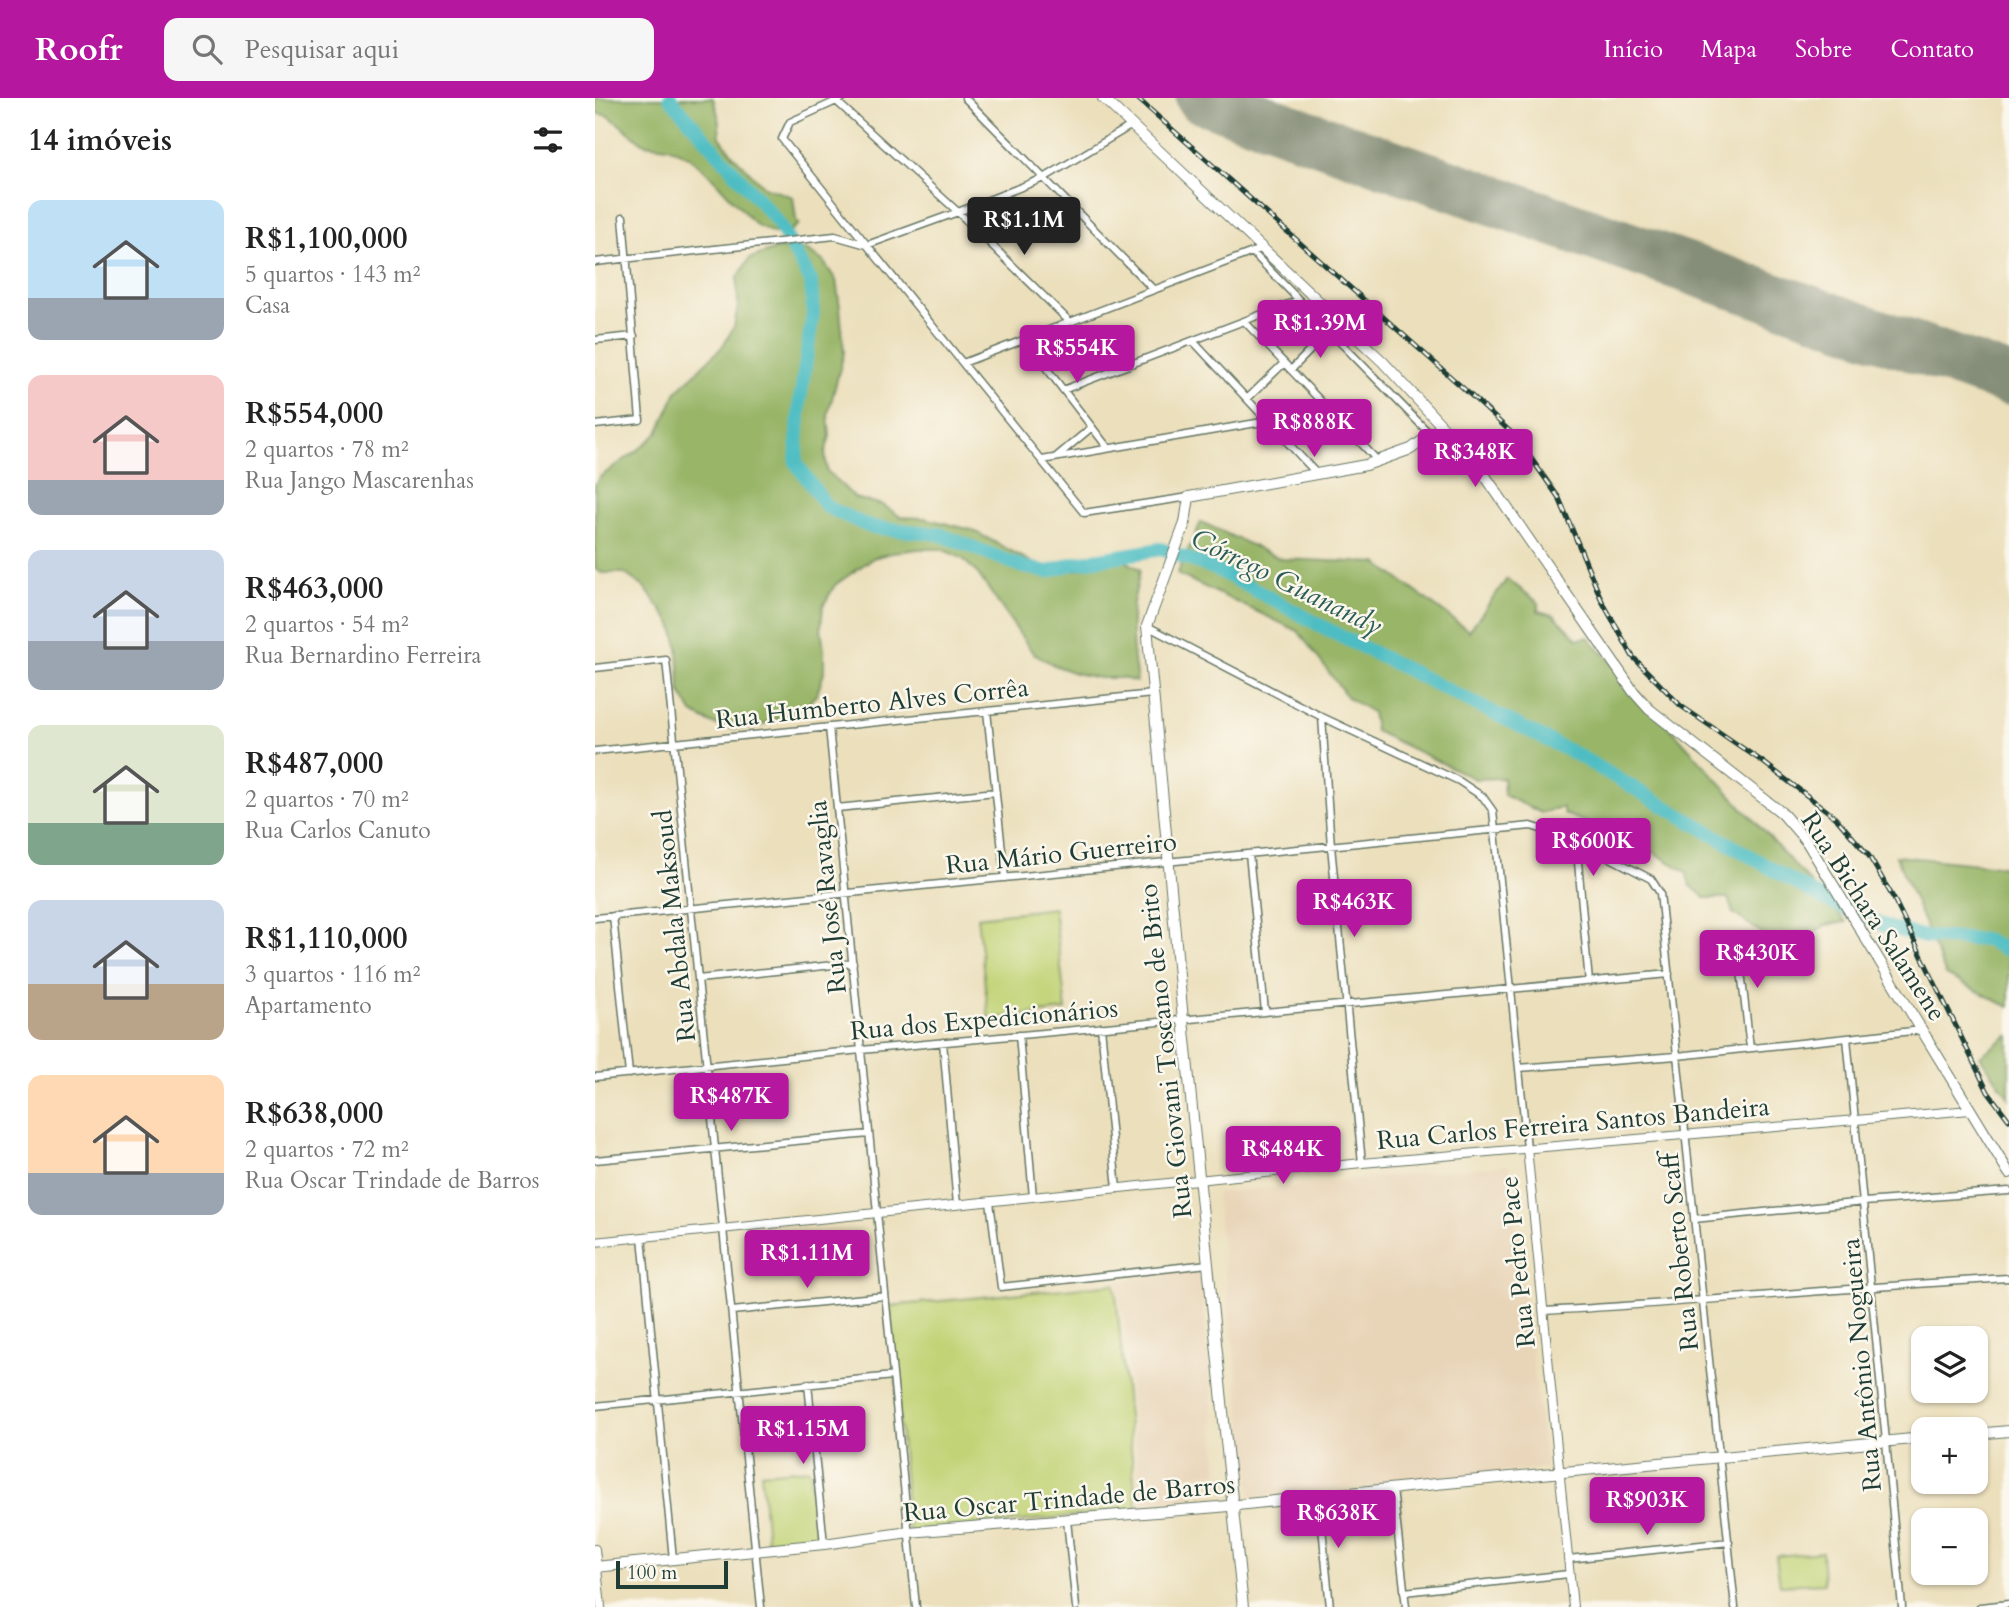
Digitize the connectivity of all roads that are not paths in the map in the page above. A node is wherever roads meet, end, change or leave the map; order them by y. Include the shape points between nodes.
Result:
1 (965, 98) edge
2 (1104, 98) edge
3 (837, 99) edge
4 (1132, 125) junction
5 (1044, 178) junction
6 (958, 212) junction
7 (623, 217) dead end
8 (867, 245) junction
9 (1263, 248) junction
10 (1252, 252) junction
11 (627, 259) junction
12 (595, 262) edge
13 (1154, 290) junction
14 (1299, 300) junction
15 (1244, 321) junction
16 (1070, 322) junction
17 (1329, 331) junction
18 (634, 336) junction
19 (1024, 339) junction
20 (595, 340) edge
21 (1193, 341) junction
22 (963, 363) junction
23 (1284, 363) junction
24 (1291, 369) junction
25 (1063, 390) junction
26 (1247, 399) junction
27 (1268, 421) junction
28 (595, 425) edge
29 (1442, 426) junction
30 (1092, 427) junction
31 (1431, 435) junction
32 (1108, 448) junction
33 (1055, 458) junction
34 (1042, 460) junction
35 (1378, 461) junction
36 (1317, 474) junction
37 (1189, 497) junction
38 (1147, 626) junction
39 (595, 668) edge
40 (1153, 694) junction
41 (988, 711) junction
42 (1322, 717) junction
43 (829, 727) junction
44 (675, 743) junction
45 (595, 751) edge
46 (996, 792) junction
47 (837, 808) junction
48 (1495, 830) junction
49 (1576, 840) junction
50 (1331, 846) junction
51 (1249, 854) junction
52 (1167, 862) junction
53 (1005, 878) junction
54 (846, 893) junction
55 (691, 908) junction
56 (613, 916) junction
57 (595, 918) edge
58 (1737, 936) dead end
59 (853, 963) junction
60 (1669, 974) junction
61 (698, 979) junction
62 (1589, 982) junction
63 (1510, 989) junction
64 (1347, 1005) junction
65 (1265, 1012) junction
66 (1182, 1020) junction
67 (1101, 1027) junction
68 (1922, 1030) junction
69 (1019, 1035) junction
70 (1847, 1038) junction
71 (943, 1042) junction
72 (1750, 1048) junction
73 (861, 1050) junction
74 (1677, 1056) junction
75 (707, 1066) junction
76 (1519, 1068) junction
77 (629, 1074) junction
78 (595, 1077) edge
79 (1970, 1110) junction
80 (1856, 1120) junction
81 (869, 1134) junction
82 (1685, 1134) junction
83 (1527, 1148) junction
84 (715, 1149) junction
85 (595, 1160) edge
86 (1362, 1163) junction
87 (2009, 1172) edge
88 (1199, 1180) junction
89 (1117, 1189) junction
90 (2009, 1193) edge
91 (1033, 1197) junction
92 (990, 1202) junction
93 (1864, 1202) junction
94 (957, 1205) junction
95 (877, 1213) junction
96 (1695, 1219) junction
97 (723, 1229) junction
98 (642, 1237) junction
99 (595, 1242) edge
100 (1208, 1264) junction
101 (2009, 1278) edge
102 (1873, 1286) junction
103 (885, 1296) junction
104 (1703, 1301) junction
105 (732, 1311) junction
106 (1543, 1311) junction
107 (893, 1376) junction
108 (808, 1384) junction
109 (740, 1391) junction
110 (658, 1400) junction
111 (595, 1406) edge
112 (2009, 1430) edge
113 (1988, 1433) edge
114 (1911, 1439) edge
115 (1888, 1442) junction
116 (1720, 1457) junction
117 (1559, 1473) junction
118 (1392, 1489) junction
119 (1319, 1497) junction
120 (1232, 1505) junction
121 (1067, 1520) junction
122 (909, 1532) junction
123 (1729, 1542) junction
124 (824, 1544) junction
125 (595, 1549) edge
126 (756, 1550) junction
127 (673, 1559) junction
128 (1568, 1559) junction
129 (596, 1566) edge
130 (1569, 1574) junction
131 (1404, 1591) junction
132 (2009, 1604) edge
133 (601, 1607) edge
134 (761, 1607) edge
135 (916, 1607) edge
136 (1076, 1607) edge
137 (1243, 1607) edge
138 (1330, 1607) edge
139 (1406, 1607) edge
140 (1573, 1607) edge
141 (1735, 1607) edge
142 (1902, 1607) edge
143 (1980, 1607) edge

1 - 5 street
2 - 4 main road, Rua Bichara Salamene
3 - 6 street
3 - 8 street via 790,122 782,139
4 - 5 street
4 - 9 main road, Rua Bichara Salamene
5 - 6 street
5 - 13 street
6 - 8 street
6 - 16 street
7 - 11 street
8 - 11 street via 835,236
8 - 22 street
9 - 10 street
9 - 29 main road, Rua Bichara Salamene via 1383,362
10 - 13 street
10 - 14 street
11 - 12 street
11 - 18 street
13 - 16 street
14 - 15 street
14 - 17 street
15 - 21 street
15 - 23 street
16 - 19 street
17 - 24 street
17 - 31 street
18 - 20 street
18 - 28 street via 641,420
19 - 22 street
19 - 25 street
21 - 25 street
21 - 26 street
22 - 34 street
23 - 24 street
23 - 26 street
24 - 35 street
25 - 30 street
26 - 27 street
27 - 32 street
27 - 36 street
29 - 31 main road
29 - 68 main road, Rua Bichara Salamene via 1477,464 1641,700 1782,813 1807,842
30 - 32 street
30 - 33 street
31 - 35 main road via 1411,449
32 - 33 street
33 - 34 street
34 - 37 street via 1084,513
35 - 36 main road
36 - 37 main road
37 - 38 main road, Rua Giovani Toscano de Brito via 1184,527
38 - 40 main road, Rua Giovani Toscano de Brito
38 - 42 street, Rua Pedro Pace
39 - 44 street, Rua Abdala Maksoud via 666,660
40 - 41 street, Rua Humberto Alves Corrêa
40 - 52 main road, Rua Giovani Toscano de Brito
41 - 43 street, Rua Humberto Alves Corrêa
41 - 46 street
42 - 48 street, Rua Pedro Pace via 1475,791 1493,811
42 - 50 street
43 - 44 street, Rua Humberto Alves Corrêa
43 - 47 street, Rua José Ravaglia
44 - 45 street, Rua Humberto Alves Corrêa
44 - 55 street, Rua Abdala Maksoud
46 - 47 street
46 - 53 street
47 - 54 street, Rua José Ravaglia
48 - 49 street, Rua Mário Guerreiro via 1531,826
48 - 50 street, Rua Mário Guerreiro
48 - 63 street, Rua Pedro Pace
49 - 60 street, Rua Roberto Scaff via 1651,879 1660,892
49 - 62 street
50 - 51 street, Rua Mário Guerreiro
50 - 64 street
51 - 52 street, Rua Mário Guerreiro
51 - 65 street
52 - 53 street, Rua Mário Guerreiro
52 - 66 main road, Rua Giovani Toscano de Brito
53 - 54 street, Rua Mário Guerreiro
54 - 55 street, Rua Mário Guerreiro
54 - 59 street, Rua José Ravaglia
55 - 56 street, Rua Mário Guerreiro
55 - 61 street, Rua Abdala Maksoud
56 - 57 street, Rua Mário Guerreiro
56 - 77 street
58 - 72 street
59 - 61 street
59 - 73 street, Rua José Ravaglia
60 - 62 street, Rua dos Expedicionários
60 - 74 street, Rua Roberto Scaff
61 - 75 street, Rua Abdala Maksoud
62 - 63 street, Rua dos Expedicionários
63 - 64 street, Rua dos Expedicionários
63 - 76 street, Rua Pedro Pace
64 - 65 street, Rua dos Expedicionários
64 - 86 street
65 - 66 street, Rua dos Expedicionários
66 - 67 street, Rua dos Expedicionários
66 - 88 main road, Rua Giovani Toscano de Brito
67 - 69 street, Rua dos Expedicionários
67 - 89 street
68 - 70 street
68 - 79 main road, Rua Bichara Salamene
69 - 71 street, Rua dos Expedicionários
69 - 91 street
70 - 72 street
70 - 80 street, Rua Antônio Nogueira
71 - 73 street, Rua dos Expedicionários
71 - 94 street
72 - 74 street
73 - 75 street, Rua dos Expedicionários
73 - 81 street, Rua José Ravaglia
74 - 76 street
74 - 82 street, Rua Roberto Scaff
75 - 77 street, Rua dos Expedicionários
75 - 84 street, Rua Abdala Maksoud
76 - 83 street, Rua Pedro Pace
77 - 78 street, Rua dos Expedicionários
79 - 80 street, Rua Carlos Ferreira Santos Bandeira
79 - 87 main road, Rua Bichara Salamene
80 - 82 street, Rua Carlos Ferreira Santos Bandeira
80 - 93 street, Rua Antônio Nogueira
81 - 84 street
81 - 95 street, Rua José Ravaglia
82 - 83 street, Rua Carlos Ferreira Santos Bandeira
82 - 96 street, Rua Roberto Scaff
83 - 86 street, Rua Carlos Ferreira Santos Bandeira
83 - 106 street, Rua Pedro Pace
84 - 85 street
84 - 97 street, Rua Abdala Maksoud
86 - 88 street, Rua Carlos Ferreira Santos Bandeira
88 - 89 street, Rua Carlos Ferreira Santos Bandeira
88 - 100 main road, Rua Giovani Toscano de Brito
89 - 91 street, Rua Carlos Ferreira Santos Bandeira
90 - 93 street
91 - 92 street, Rua Carlos Ferreira Santos Bandeira
92 - 94 street, Rua Carlos Ferreira Santos Bandeira
92 - 100 street via 1001,1287
93 - 96 street
93 - 102 street, Rua Antônio Nogueira
94 - 95 street, Rua Carlos Ferreira Santos Bandeira
95 - 97 street, Rua Carlos Ferreira Santos Bandeira
95 - 103 street, Rua José Ravaglia
96 - 104 street, Rua Roberto Scaff
97 - 98 street, Rua Carlos Ferreira Santos Bandeira
97 - 105 street, Rua Abdala Maksoud
98 - 99 street, Rua Carlos Ferreira Santos Bandeira
98 - 110 street
100 - 120 main road, Rua Giovani Toscano de Brito
101 - 102 street
102 - 104 street
102 - 115 street, Rua Antônio Nogueira
103 - 105 street
103 - 107 street, Rua José Ravaglia
104 - 106 street
104 - 116 street, Rua Roberto Scaff
105 - 109 street, Rua Abdala Maksoud
106 - 117 street, Rua Pedro Pace
107 - 108 street
107 - 122 street, Rua José Ravaglia
108 - 109 street
108 - 124 street
109 - 110 street
109 - 126 street, Rua Abdala Maksoud
110 - 111 street
110 - 127 street
112 - 113 main road
114 - 115 main road, Rua Oscar Trindade de Barros
115 - 116 main road, Rua Oscar Trindade de Barros
115 - 142 street, Rua Antônio Nogueira
116 - 117 main road, Rua Oscar Trindade de Barros
116 - 123 street, Rua Roberto Scaff
117 - 118 main road, Rua Oscar Trindade de Barros
117 - 128 street, Rua Pedro Pace
118 - 119 main road, Rua Oscar Trindade de Barros
118 - 131 street
119 - 120 main road, Rua Oscar Trindade de Barros
119 - 138 street
120 - 121 main road, Rua Oscar Trindade de Barros
120 - 137 main road, Rua Giovani Toscano de Brito
121 - 122 main road, Rua Oscar Trindade de Barros
121 - 136 street
122 - 124 main road, Rua Oscar Trindade de Barros
122 - 135 street, Rua José Ravaglia
123 - 128 street
123 - 141 street, Rua Roberto Scaff
124 - 126 main road, Rua Oscar Trindade de Barros
125 - 129 street
126 - 127 main road, Rua Oscar Trindade de Barros
126 - 134 street, Rua Abdala Maksoud
127 - 129 main road, Rua Oscar Trindade de Barros
128 - 130 street, Rua Pedro Pace
129 - 133 street
130 - 131 street
130 - 140 street, Rua Pedro Pace
131 - 139 street
132 - 143 street

